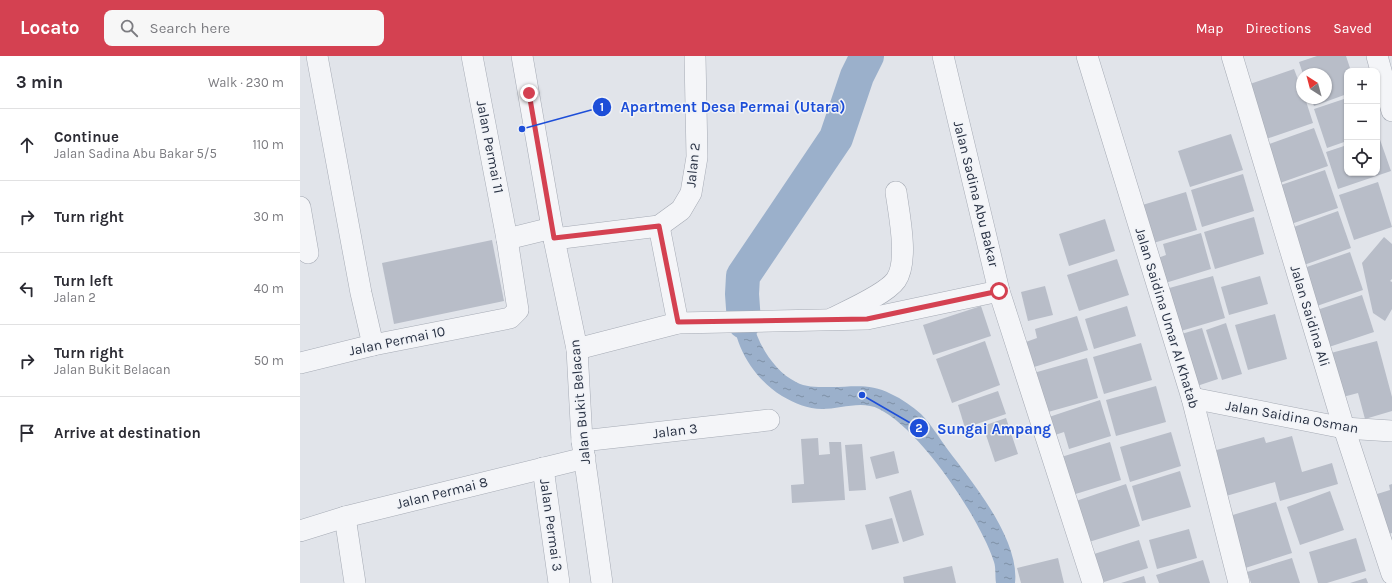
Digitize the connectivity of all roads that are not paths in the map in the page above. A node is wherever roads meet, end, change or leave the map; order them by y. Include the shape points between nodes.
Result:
1 (317, 56) edge
2 (472, 56) edge
3 (522, 56) edge
4 (695, 56) edge
5 (942, 56) edge
6 (1087, 56) edge
7 (1232, 56) edge
8 (1377, 56) edge
9 (1392, 111) edge
10 (896, 192) dead end
11 (300, 207) edge
12 (659, 226) junction
13 (553, 233) junction
14 (507, 239) junction
15 (308, 253) dead end
16 (999, 291) junction
17 (829, 320) junction
18 (494, 321) joint
19 (678, 322) junction
20 (372, 345) junction
21 (578, 349) junction
22 (300, 363) edge
23 (1192, 398) junction
24 (769, 420) dead end
25 (1344, 428) junction
26 (1392, 431) edge
27 (583, 450) junction
28 (543, 468) junction
29 (345, 517) junction
30 (300, 531) edge
31 (1392, 574) edge
32 (355, 583) edge
33 (559, 583) edge
34 (602, 583) edge
35 (1093, 583) edge
36 (1238, 583) edge

1 - 20 street
2 - 14 street, Jalan Permai 11
3 - 13 street, Jalan Bukit Belacan
4 - 12 street, Jalan 2 via 697,157 691,193 681,210
5 - 16 street, Jalan Sadina Abu Bakar
6 - 23 street, Jalan Saidina Umar Al Khatab
7 - 25 street, Jalan Saidina Ali
8 - 9 street
10 - 17 street via 903,254 899,274 891,286
11 - 15 street
12 - 13 street, Jalan 2
12 - 19 street
13 - 14 street, Jalan 2
13 - 21 street, Jalan Bukit Belacan
14 - 18 street, Jalan Permai 11 via 518,310 510,318
16 - 17 street via 867,319
16 - 35 street, Jalan Sadina Abu Bakar
17 - 19 street
18 - 20 street, Jalan Permai 10
19 - 21 street
20 - 22 street, Jalan Permai 10
21 - 27 street, Jalan Bukit Belacan
23 - 25 street, Jalan Saidina Osman
23 - 36 street, Jalan Saidina Umar Al Khatab
24 - 27 street, Jalan 3
25 - 26 street, Jalan Saidina Osman
25 - 31 street, Jalan Saidina Ali
27 - 28 street, Jalan Permai 8
27 - 34 street, Jalan Bukit Belacan
28 - 29 street, Jalan Permai 8
28 - 33 street, Jalan Permai 3
29 - 30 street, Jalan Permai 8
29 - 32 street

